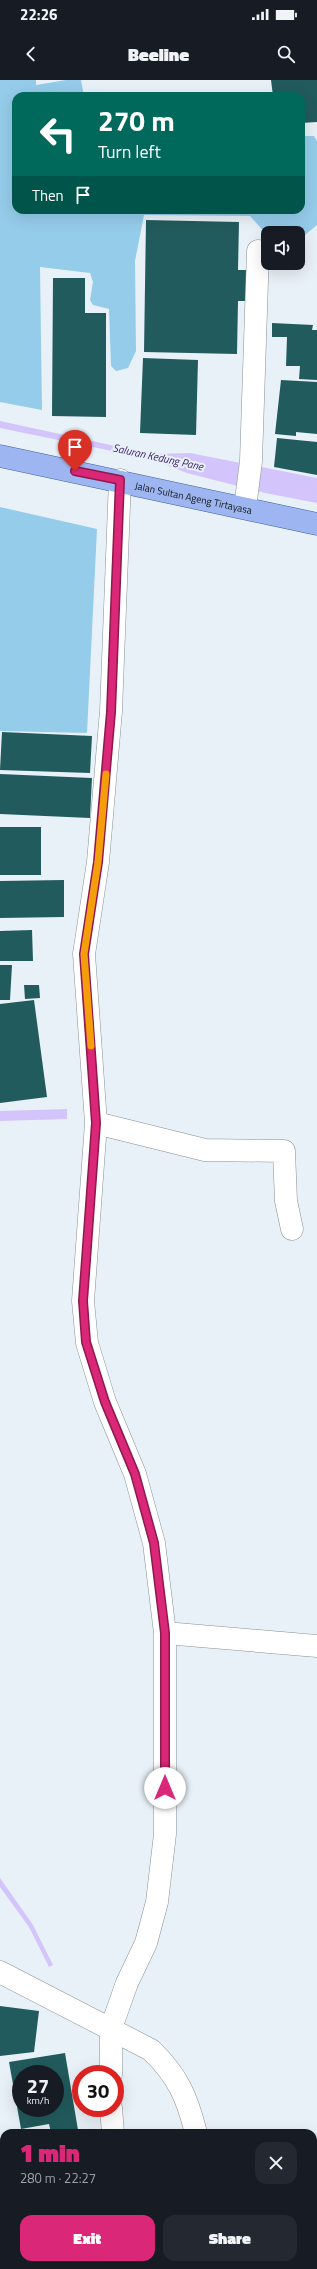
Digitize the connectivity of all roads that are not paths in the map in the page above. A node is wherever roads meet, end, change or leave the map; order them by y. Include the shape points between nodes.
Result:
1 (258, 251) dead end
2 (0, 456) edge
3 (120, 480) junction
4 (246, 502) junction
5 (317, 524) edge
6 (96, 1123) junction
7 (292, 1228) dead end
8 (165, 1633) junction
9 (317, 1646) edge
10 (0, 1972) edge
11 (112, 2028) junction
12 (111, 2065) edge
13 (112, 2117) edge
14 (113, 2129) edge
15 (195, 2129) edge

1 - 4 street via 251,461
2 - 3 main road, Jalan Sultan Ageng Tirtayasa
3 - 4 main road, Jalan Sultan Ageng Tirtayasa
3 - 6 street via 111,712 98,862 84,954
4 - 5 main road, Jalan Sultan Ageng Tirtayasa
6 - 7 street via 205,1150 284,1151 286,1201
6 - 8 street via 83,1301 86,1342 105,1402 135,1474 154,1543
8 - 9 street
8 - 11 street via 165,1834 157,1902 146,1943 127,1983
10 - 11 street
11 - 12 street
11 - 15 street via 151,2050 166,2065 181,2085
13 - 14 street

